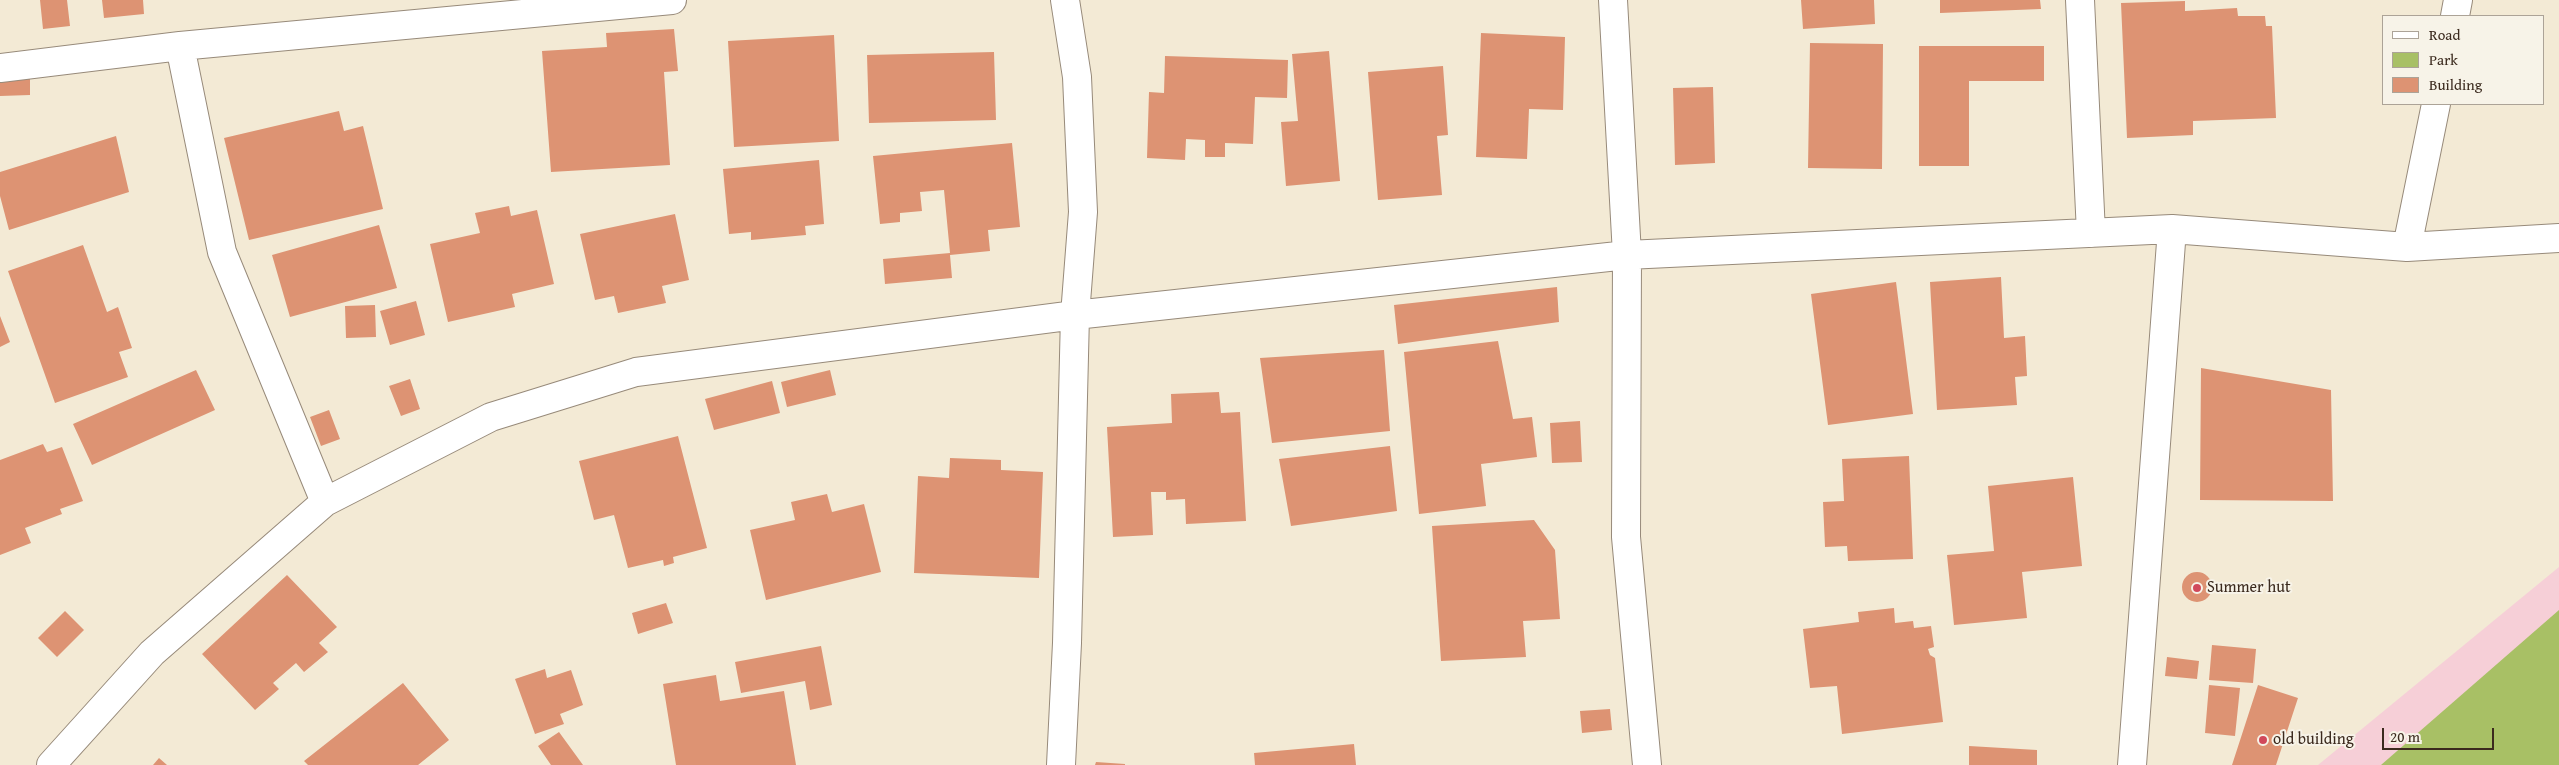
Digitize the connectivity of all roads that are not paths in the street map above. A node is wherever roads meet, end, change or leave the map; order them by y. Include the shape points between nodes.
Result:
1 (672, 0) edge
2 (1065, 0) edge
3 (1613, 0) edge
4 (2080, 0) edge
5 (2458, 0) edge
6 (2455, 15) edge
7 (180, 46) junction
8 (0, 68) edge
9 (2436, 105) edge
10 (2172, 229) junction
11 (2091, 233) junction
12 (2559, 238) edge
13 (2406, 247) junction
14 (1627, 256) junction
15 (1075, 315) junction
16 (325, 502) junction
17 (51, 765) edge
18 (1061, 765) edge
19 (1647, 765) edge
20 (2132, 765) edge

1 - 7 street
2 - 15 street via 1077,77 1082,212
3 - 14 street
4 - 11 street
5 - 6 street
7 - 8 street
7 - 16 street via 222,252
9 - 13 street
10 - 11 street
10 - 13 street
10 - 20 street
11 - 14 street
12 - 13 street
14 - 15 street
14 - 19 street via 1626,537
15 - 16 street via 636,372 491,417
15 - 18 street
16 - 17 street via 152,653

